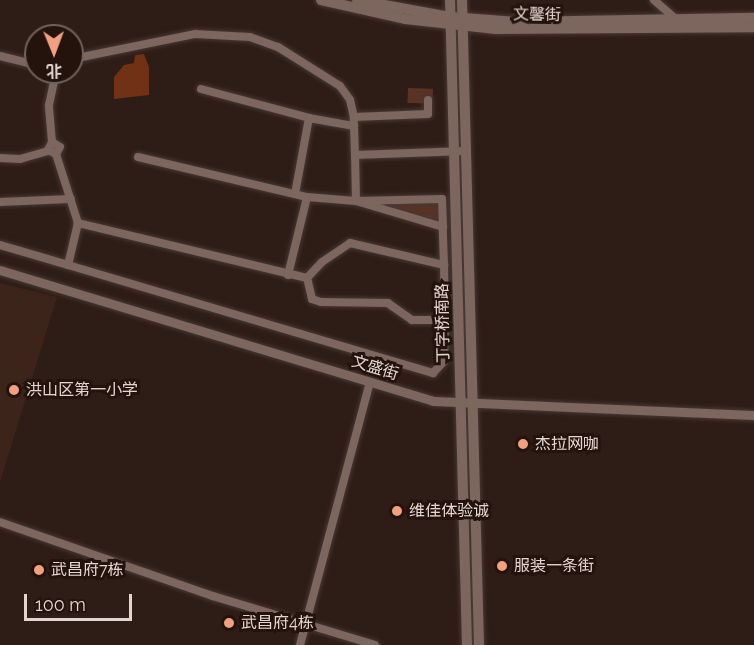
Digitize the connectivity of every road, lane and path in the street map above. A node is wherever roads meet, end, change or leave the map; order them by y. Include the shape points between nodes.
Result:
1 (321, 0) edge
2 (357, 0) edge
3 (450, 0) edge
4 (462, 0) edge
5 (654, 0) edge
6 (754, 18) edge
7 (677, 20) junction
8 (451, 21) junction
9 (463, 22) junction
10 (754, 27) edge
11 (0, 56) edge
12 (84, 57) edge
13 (24, 62) edge
14 (53, 84) edge
15 (201, 89) dead end
16 (428, 100) dead end
17 (354, 117) junction
18 (309, 118) junction
19 (354, 126) junction
20 (460, 151) junction
21 (52, 153) junction
22 (355, 154) junction
23 (138, 156) dead end
24 (0, 158) edge
25 (295, 194) junction
26 (307, 197) junction
27 (71, 199) junction
28 (356, 201) junction
29 (0, 202) edge
30 (78, 223) junction
31 (443, 227) junction
32 (0, 245) edge
33 (68, 265) junction
34 (444, 265) junction
35 (0, 270) edge
36 (288, 275) junction
37 (307, 278) junction
38 (445, 320) junction
39 (370, 382) junction
40 (459, 403) junction
41 (472, 404) junction
42 (754, 415) edge
43 (0, 522) edge
44 (304, 623) junction
45 (300, 645) edge
46 (375, 645) edge
47 (466, 645) edge
48 (479, 645) edge

1 - 8 main road, 文馨街
2 - 8 main road, 文馨街
3 - 8 main road, 丁字桥南路
4 - 9 main road, 丁字桥南路
5 - 7 street
6 - 7 main road, 文馨街
7 - 9 main road, 文馨街
8 - 9 main road, 文馨街
8 - 20 main road, 丁字桥南路
9 - 10 main road, 文馨街 via 562,31
9 - 20 main road, 丁字桥南路
11 - 13 street
12 - 17 street via 195,34 250,38 278,48 340,86 350,100
14 - 21 street via 49,105 52,142 60,147
15 - 18 street
16 - 17 street via 428,114
17 - 19 street
18 - 19 street
18 - 25 street
19 - 22 street
20 - 22 street
20 - 40 main road, 丁字桥南路
20 - 41 main road, 丁字桥南路
21 - 24 street
21 - 27 street
22 - 28 street
23 - 25 street
25 - 26 street
26 - 28 street
26 - 36 street
27 - 29 street
27 - 30 street
28 - 31 street
28 - 31 street via 442,199
30 - 33 street
30 - 36 street
31 - 34 street
32 - 33 street
33 - 38 street via 433,373 444,361
34 - 37 street via 350,243
34 - 38 street
35 - 39 street, 文盛街
36 - 37 street
37 - 38 street via 312,299 321,303 388,303 412,320
39 - 40 street, 文盛街 via 433,401
39 - 44 street
40 - 41 street, 文盛街
40 - 47 main road, 丁字桥南路
41 - 42 street, 文盛街
41 - 48 main road, 丁字桥南路
43 - 44 street
44 - 45 street
44 - 46 street

